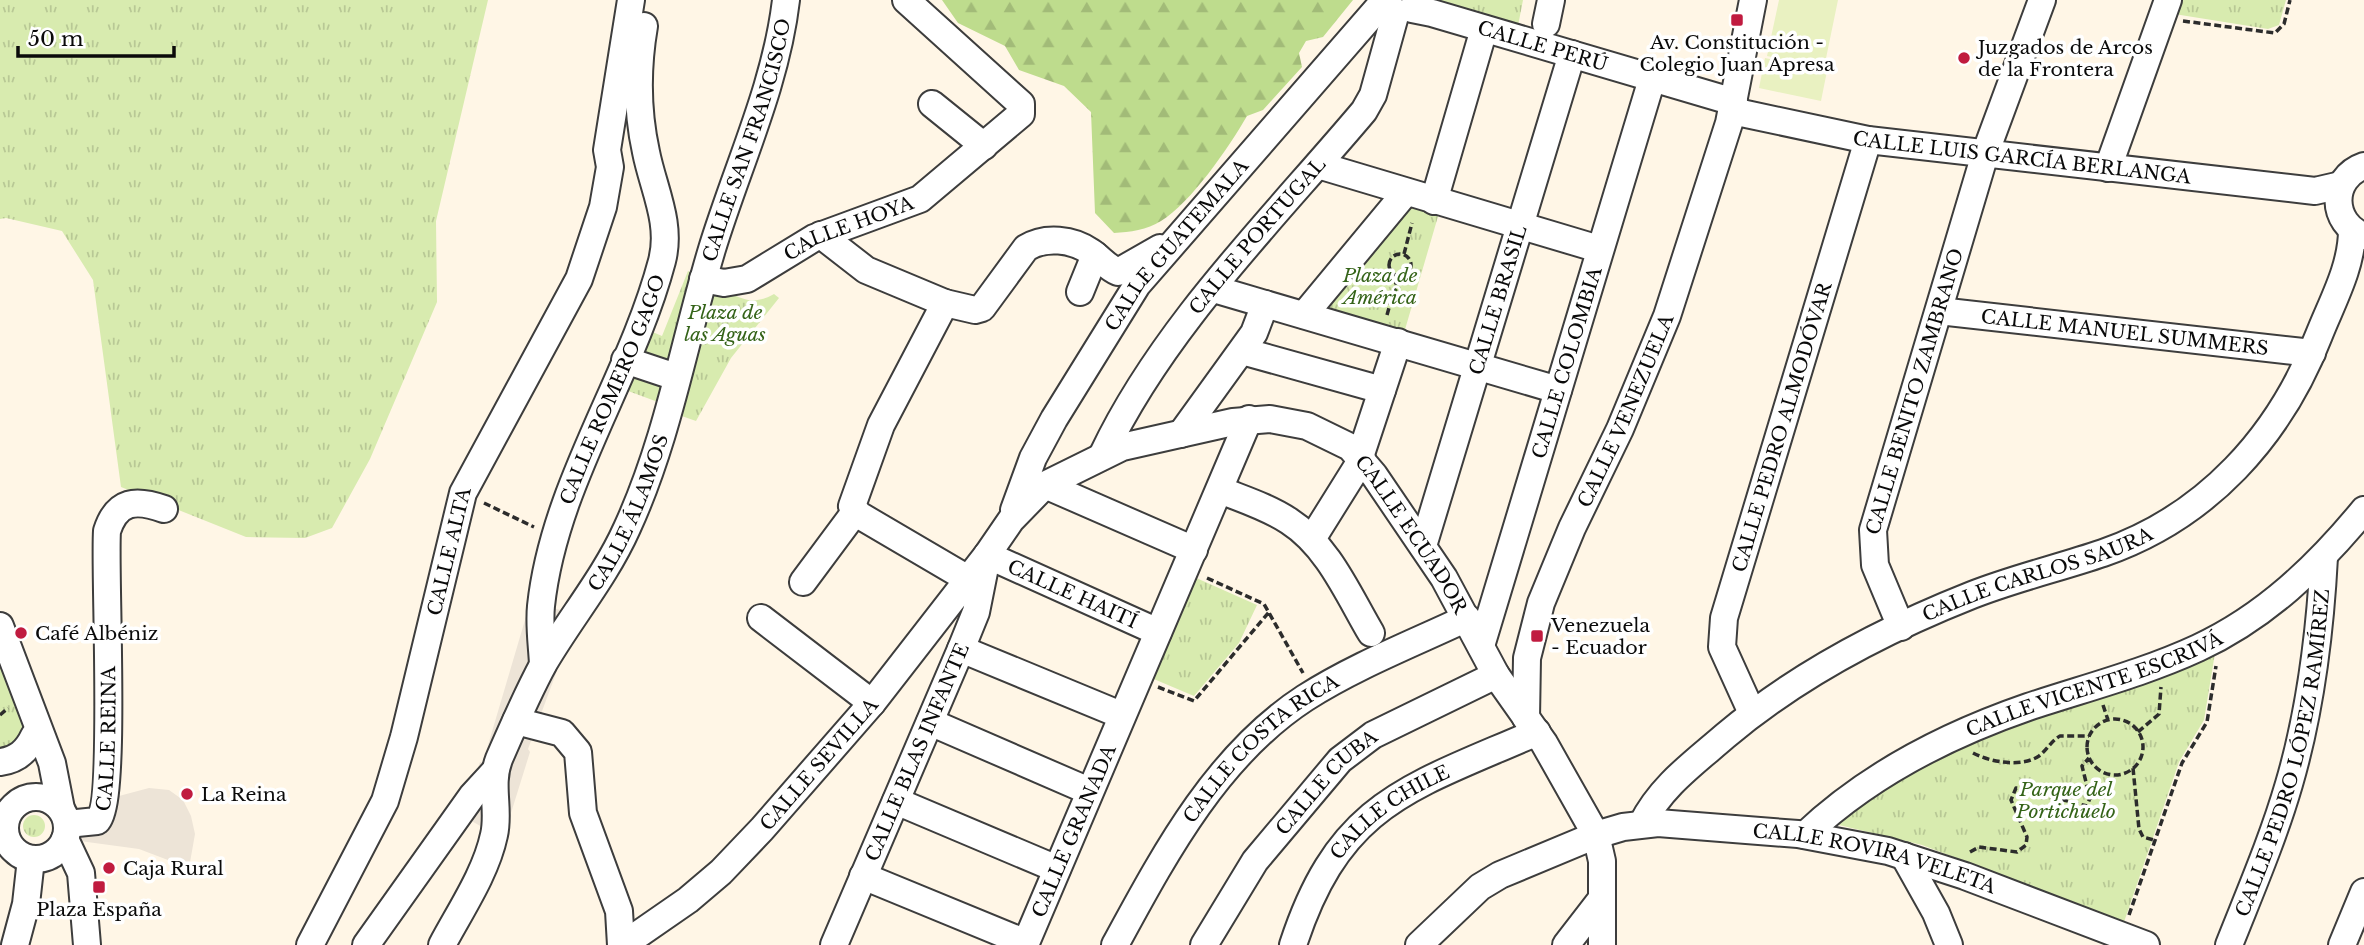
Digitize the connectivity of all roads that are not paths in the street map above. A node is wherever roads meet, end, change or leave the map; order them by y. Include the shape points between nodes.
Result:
1 (631, 0) edge
2 (648, 0) edge
3 (786, 0) edge
4 (906, 0) edge
5 (1753, 0) edge
6 (2042, 0) edge
7 (1407, 5) edge
8 (2164, 9) edge
9 (1484, 29) junction
10 (1572, 54) junction
11 (1653, 79) junction
12 (932, 104) dead end
13 (1733, 106) junction
14 (1868, 140) junction
15 (984, 146) junction
16 (1985, 154) junction
17 (648, 162) junction
18 (1318, 165) junction
19 (2364, 166) edge
20 (610, 167) junction
21 (2108, 168) junction
22 (2342, 185) junction
23 (2315, 191) junction
24 (1420, 196) junction
25 (1519, 226) junction
26 (821, 235) junction
27 (2354, 235) edge
28 (1175, 243) junction
29 (1599, 249) junction
30 (1095, 255) junction
31 (703, 279) junction
32 (1213, 289) junction
33 (1080, 292) dead end
34 (945, 303) junction
35 (1265, 304) junction
36 (1938, 311) junction
37 (1304, 315) junction
38 (1390, 340) junction
39 (1242, 351) junction
40 (2312, 353) junction
41 (625, 360) junction
42 (1476, 365) junction
43 (676, 377) junction
44 (1382, 390) junction
45 (1558, 390) junction
46 (1249, 419) junction
47 (1181, 434) junction
48 (1103, 454) junction
49 (1361, 458) junction
50 (1045, 485) junction
51 (1220, 489) junction
52 (164, 509) dead end
53 (2364, 510) edge
54 (855, 512) junction
55 (1011, 520) junction
56 (1312, 539) junction
57 (1423, 546) junction
58 (987, 555) junction
59 (2324, 557) junction
60 (1190, 559) junction
61 (968, 579) junction
62 (803, 582) dead end
63 (761, 618) dead end
64 (1467, 618) junction
65 (0, 626) edge
66 (1901, 628) junction
67 (1158, 632) junction
68 (1371, 633) dead end
69 (1481, 646) junction
70 (961, 649) junction
71 (543, 664) junction
72 (1496, 675) junction
73 (872, 703) junction
74 (1752, 713) junction
75 (1121, 715) junction
76 (516, 721) junction
77 (930, 722) junction
78 (33, 724) junction
79 (1532, 725) junction
80 (0, 762) edge
81 (494, 772) junction
82 (0, 774) edge
83 (1089, 791) junction
84 (33, 797) junction
85 (896, 801) junction
86 (464, 806) junction
87 (3, 812) edge
88 (65, 824) junction
89 (1642, 824) junction
90 (495, 830) junction
91 (1595, 835) junction
92 (1805, 835) junction
93 (1904, 856) junction
94 (31, 859) junction
95 (1057, 869) junction
96 (863, 876) junction
97 (2364, 892) edge
98 (1600, 901) junction
99 (2134, 940) edge
100 (1025, 944) edge
101 (15, 945) edge
102 (87, 945) edge
103 (310, 945) edge
104 (366, 945) edge
105 (442, 945) edge
106 (622, 945) edge
107 (834, 945) edge
108 (1115, 945) edge
109 (1204, 945) edge
110 (1293, 945) edge
111 (1419, 945) edge
112 (1566, 945) edge
113 (1602, 945) edge
114 (1950, 945) edge
115 (2229, 945) edge
116 (2342, 945) edge

1 - 20 street, CALLE ALTA via 607,150
2 - 17 street, CALLE ROMERO GAGO via 639,78
3 - 31 street, CALLE SAN FRANCISCO via 775,56
4 - 15 street, CALLE HOYA via 1022,108 1021,114
5 - 13 street, CALLE VENEZUELA
6 - 16 street, CALLE BENITO ZAMBRANO
7 - 9 street, CALLE PERÚ
7 - 18 street, CALLE PORTUGAL via 1368,104
7 - 28 street, CALLE GUATEMALA
8 - 21 street
9 - 10 street, CALLE PERÚ
9 - 24 street
10 - 11 street, CALLE PERÚ
10 - 25 street, CALLE BRASIL
11 - 13 street, CALLE PERÚ
11 - 29 street, CALLE COLOMBIA
12 - 15 street
13 - 14 street, CALLE LUIS GARCÍA BERLANGA
13 - 79 street, CALLE VENEZUELA via 1667,316 1541,603 1527,658
14 - 16 street, CALLE LUIS GARCÍA BERLANGA
14 - 74 street, CALLE PEDRO ALMODÓVAR via 1724,618 1723,647
15 - 26 street, CALLE HOYA via 920,199
16 - 21 street, CALLE LUIS GARCÍA BERLANGA
16 - 36 street, CALLE BENITO ZAMBRANO
17 - 20 street via 616,161
17 - 41 street, CALLE ROMERO GAGO via 662,212 664,244 662,261
18 - 24 street
18 - 32 street, CALLE PORTUGAL
19 - 22 street
20 - 103 street, CALLE ALTA via 597,228 579,279 463,493 386,801
21 - 23 street, CALLE LUIS GARCÍA BERLANGA
22 - 23 street, CALLE LUIS GARCÍA BERLANGA
22 - 27 street, CALLE CARLOS SAURA via 2338,194
23 - 27 street
24 - 25 street
24 - 37 street
25 - 29 street
25 - 42 street, CALLE BRASIL
26 - 31 street, CALLE HOYA via 747,279 724,283
26 - 34 street via 866,270
27 - 40 street, CALLE CARLOS SAURA
28 - 30 street via 1118,272
28 - 55 street, CALLE GUATEMALA via 1129,297 1054,419 1033,458
29 - 45 street, CALLE COLOMBIA
30 - 33 street
30 - 34 street via 1070,242 1033,244 982,308
31 - 43 street
32 - 35 street
32 - 48 street, CALLE PORTUGAL via 1148,373
34 - 54 street via 881,425 853,500
35 - 37 street
35 - 39 street
36 - 40 street, CALLE MANUEL SUMMERS
36 - 66 street, CALLE BENITO ZAMBRANO via 1873,530 1875,565
37 - 38 street
38 - 42 street
38 - 44 street
39 - 44 street
39 - 47 street
40 - 66 street, CALLE CARLOS SAURA via 2286,406 2250,455 2179,514 2104,552 2004,583
41 - 43 street
41 - 71 street, CALLE ROMERO GAGO via 556,538 541,606
42 - 45 street
42 - 57 street, CALLE BRASIL
43 - 71 street, CALLE ÁLAMOS via 654,459 627,528 578,614
44 - 49 street
45 - 69 street, CALLE COLOMBIA
46 - 47 street, CALLE ECUADOR
46 - 49 street, CALLE ECUADOR via 1307,426 1338,438
46 - 51 street, CALLE GRANADA
47 - 48 street, CALLE ECUADOR
48 - 50 street, CALLE ECUADOR
49 - 56 street
49 - 57 street, CALLE ECUADOR
50 - 55 street, CALLE ECUADOR
50 - 60 street
51 - 56 street via 1278,514
51 - 60 street, CALLE GRANADA
52 - 88 street, CALLE REINA via 132,502 117,510 107,531 108,751 103,810 97,821
53 - 59 street, CALLE VICENTE ESCRIVÁ
54 - 61 street
54 - 62 street
55 - 58 street, CALLE ECUADOR
56 - 68 street
57 - 64 street, CALLE ECUADOR
58 - 61 street, CALLE SEVILLA
58 - 67 street, CALLE HAITÍ
58 - 70 street, CALLE BLAS INFANTE via 976,612
59 - 92 street, CALLE VICENTE ESCRIVÁ via 2273,603 2221,636 2157,665 1960,734 1852,794
59 - 115 street, CALLE PEDRO LÓPEZ RAMÍREZ via 2320,627 2304,730 2270,843
60 - 67 street, CALLE GRANADA
61 - 73 street, CALLE SEVILLA
63 - 73 street
64 - 69 street, CALLE ECUADOR
64 - 108 street, CALLE COSTA RICA via 1314,692 1258,737 1199,804 1159,863
65 - 78 street
66 - 74 street, CALLE CARLOS SAURA via 1818,671
67 - 75 street, CALLE GRANADA
69 - 72 street, CALLE ECUADOR
70 - 75 street
70 - 77 street, CALLE BLAS INFANTE
71 - 76 street, CALLE ÁLAMOS
72 - 79 street, CALLE ECUADOR
72 - 109 street, CALLE CUBA via 1373,735 1340,760 1255,861
73 - 106 street, CALLE SEVILLA via 721,872 667,918
74 - 89 street, CALLE CARLOS SAURA via 1670,784
75 - 83 street, CALLE GRANADA
76 - 81 street, CALLE ÁLAMOS
76 - 106 street via 562,733 578,752 583,813 619,912
77 - 83 street
77 - 85 street, CALLE BLAS INFANTE
78 - 80 street via 28,749
78 - 84 street
78 - 88 street via 55,773
79 - 91 street, CALLE ECUADOR
79 - 110 street, CALLE CHILE via 1372,813 1328,864
81 - 86 street
81 - 90 street
82 - 84 street
83 - 95 street, CALLE GRANADA
84 - 87 street
84 - 88 street via 54,802
85 - 95 street
85 - 96 street, CALLE BLAS INFANTE
86 - 90 street via 481,810
86 - 104 street
87 - 94 street via 9,844
88 - 94 street via 51,855
88 - 102 street via 81,873
89 - 91 street, CALLE ROVIRA VELETA
89 - 92 street, CALLE ROVIRA VELETA
90 - 105 street via 491,848
91 - 98 street, CALLE ECUADOR via 1602,860
91 - 111 street, CALLE ROVIRA VELETA via 1540,856 1480,887
92 - 93 street, CALLE ROVIRA VELETA
93 - 99 street, CALLE ROVIRA VELETA
93 - 114 street
94 - 101 street
95 - 100 street, CALLE GRANADA
96 - 100 street
96 - 107 street, CALLE BLAS INFANTE
97 - 116 street
98 - 112 street
98 - 113 street, CALLE ECUADOR

